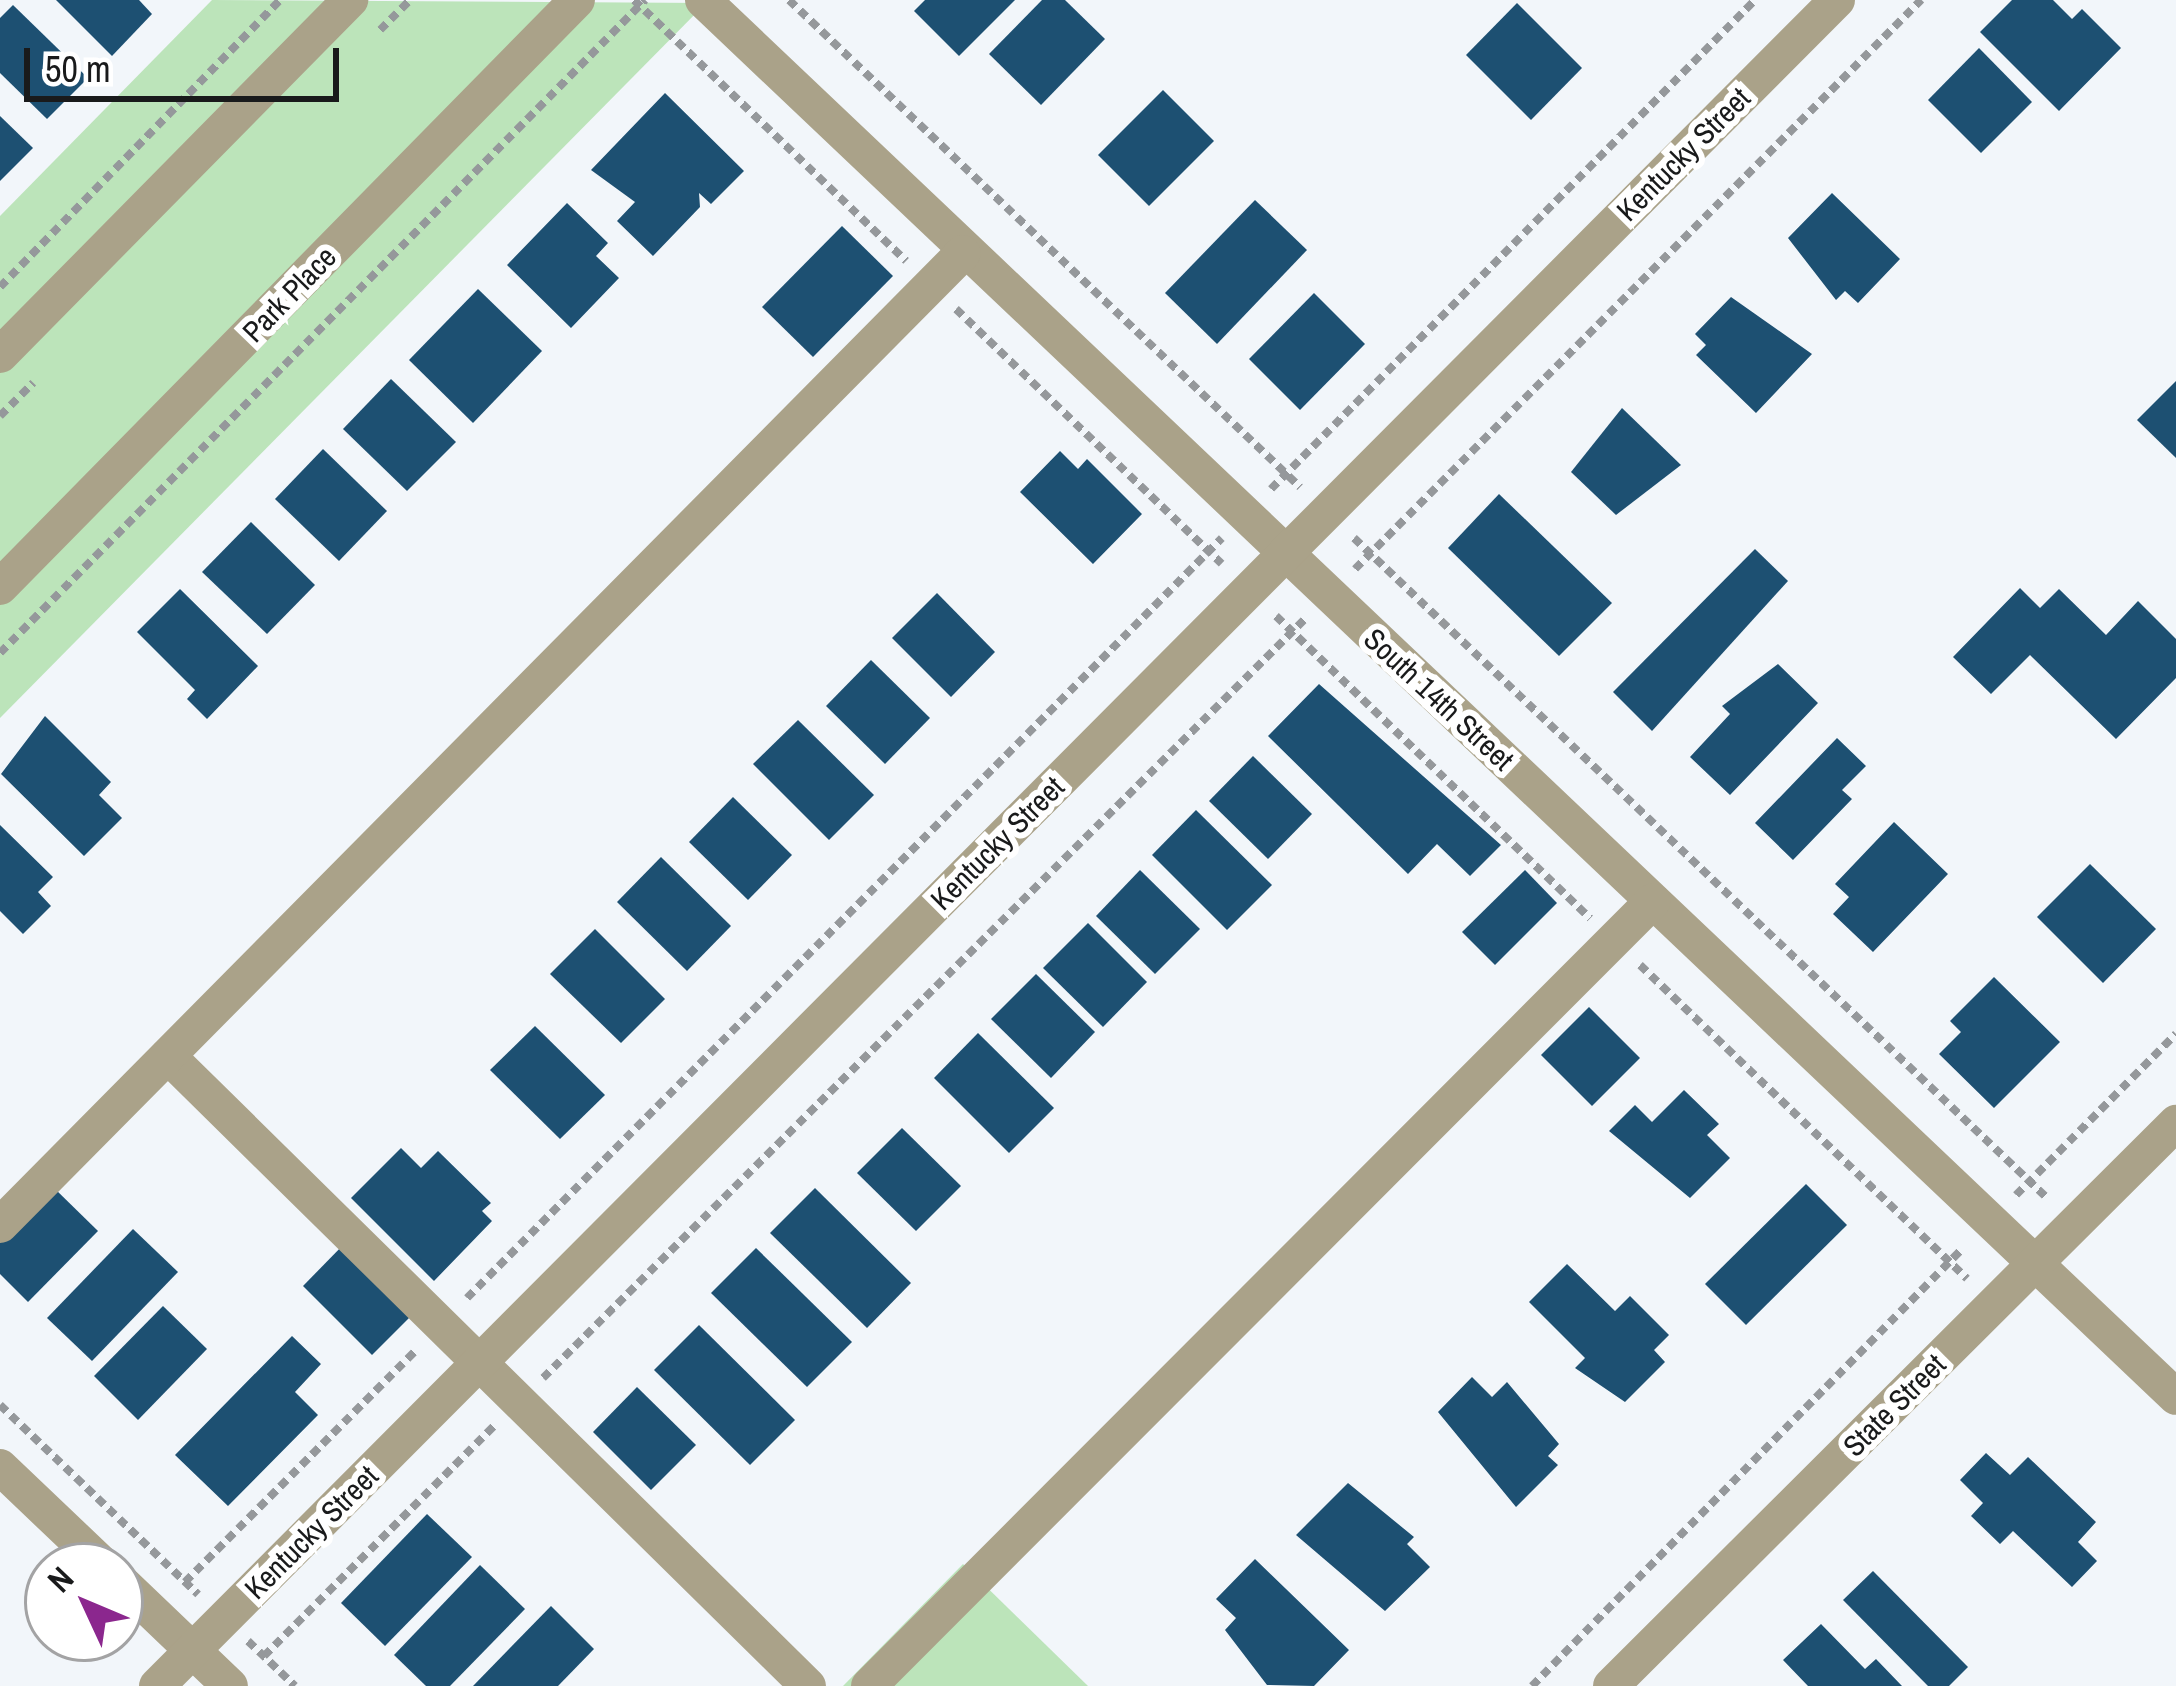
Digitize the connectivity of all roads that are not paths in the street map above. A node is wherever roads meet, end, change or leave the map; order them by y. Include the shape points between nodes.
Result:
1 (350, 0) edge
2 (577, 0) edge
3 (703, 0) edge
4 (1837, 0) edge
5 (963, 254) junction
6 (0, 356) edge
7 (1285, 554) junction
8 (0, 587) edge
9 (1653, 901) junction
10 (168, 1055) junction
11 (2176, 1123) edge
12 (0, 1225) edge
13 (2036, 1264) junction
14 (481, 1361) junction
15 (2176, 1397) edge
16 (0, 1467) edge
17 (79, 1542) edge
18 (144, 1604) edge
19 (193, 1651) junction
20 (157, 1686) edge
21 (230, 1686) edge
22 (808, 1686) edge
23 (869, 1686) edge
24 (1611, 1686) edge

1 - 6 street
2 - 8 street, Park Place
3 - 5 street, South 14th Street
4 - 7 street, Kentucky Street
5 - 7 street, South 14th Street
5 - 10 street
7 - 9 street, South 14th Street
7 - 14 street, Kentucky Street
9 - 13 street, South 14th Street
9 - 23 street
10 - 12 street
10 - 14 street
11 - 13 street, State Street
13 - 15 street, South 14th Street
13 - 24 street, State Street
14 - 19 street, Kentucky Street
14 - 22 street
16 - 17 street
18 - 19 street
19 - 20 street, Kentucky Street
19 - 21 street

